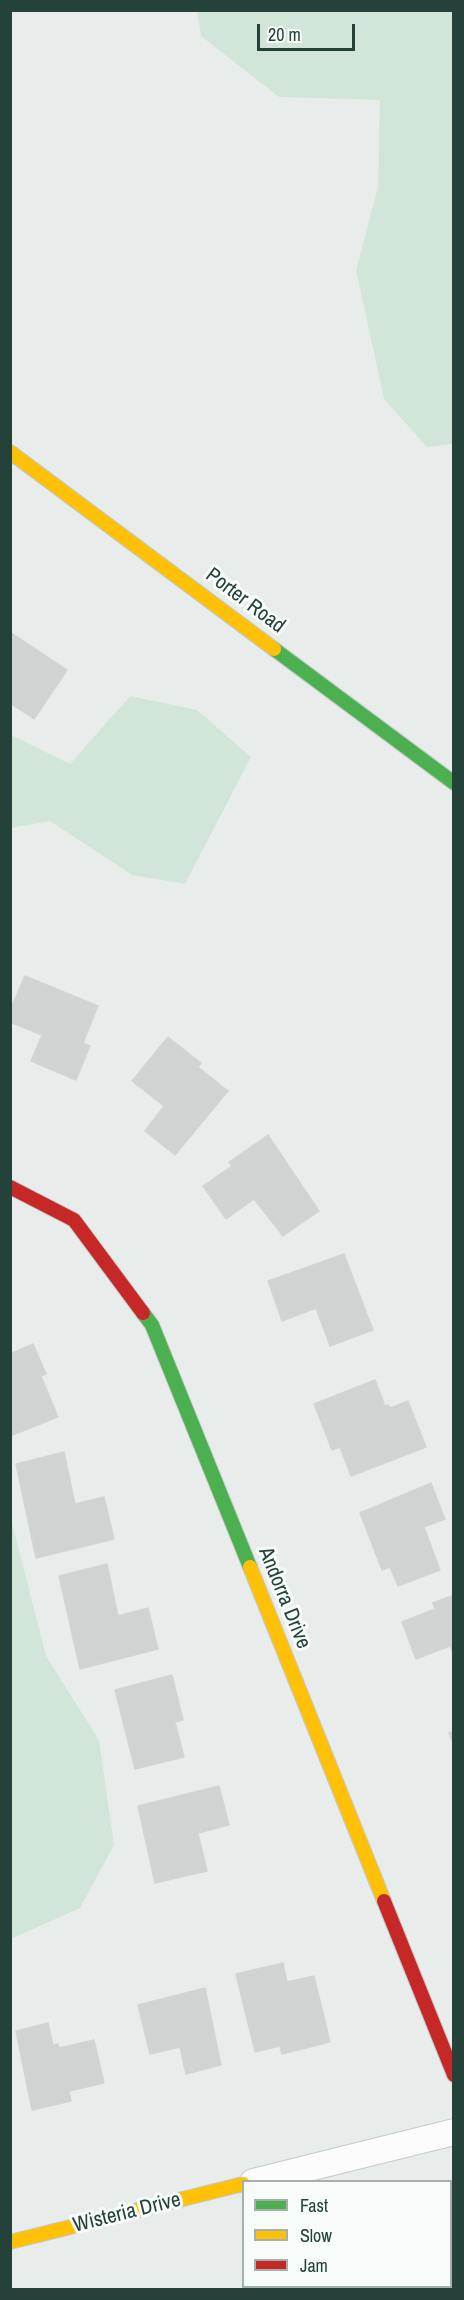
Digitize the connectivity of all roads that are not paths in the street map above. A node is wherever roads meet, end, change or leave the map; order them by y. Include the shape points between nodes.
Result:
1 (10, 452) edge
2 (453, 783) edge
3 (10, 1186) edge
4 (453, 2075) edge
5 (453, 2132) edge
6 (258, 2180) edge
7 (242, 2184) edge
8 (10, 2242) edge

1 - 2 street, Porter Road
3 - 4 street, Andorra Drive via 74,1220 152,1325
5 - 6 street
7 - 8 street, Wisteria Drive

